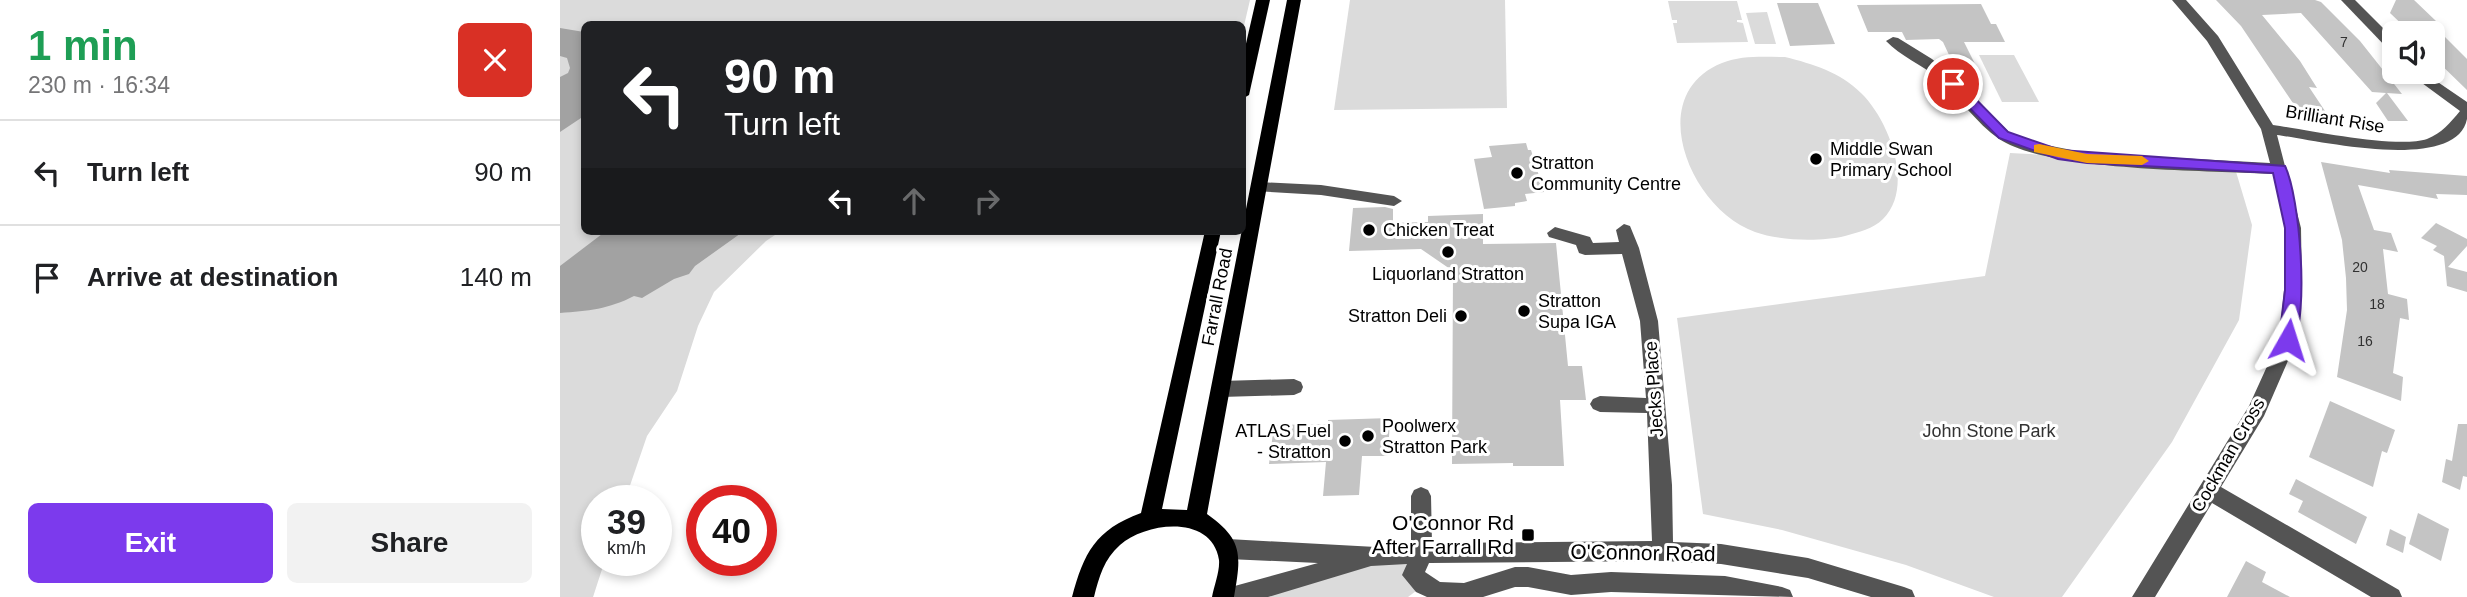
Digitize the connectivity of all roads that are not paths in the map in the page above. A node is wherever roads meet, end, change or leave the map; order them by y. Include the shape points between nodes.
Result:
1 (1263, 0) edge
2 (1294, 0) edge
3 (2179, 0) edge
4 (2348, 0) edge
5 (2382, 35) edge
6 (1893, 41) dead end
7 (1246, 77) edge
8 (2431, 84) edge
9 (2467, 110) edge
10 (2268, 129) junction
11 (2280, 169) junction
12 (1259, 187) junction
13 (1394, 201) dead end
14 (1555, 233) dead end
15 (1212, 235) edge
16 (1294, 387) dead end
17 (1221, 389) junction
18 (1600, 404) dead end
19 (1654, 405) junction
20 (2208, 490) junction
21 (1421, 496) dead end
22 (1150, 518) junction
23 (1196, 518) junction
24 (1228, 549) junction
25 (1663, 551) junction
26 (1422, 553) junction
27 (1376, 557) junction
28 (1083, 597) edge
29 (1223, 597) edge
30 (1231, 597) edge
31 (1782, 597) edge
32 (1903, 597) edge
33 (2143, 597) edge
34 (2391, 597) edge

1 - 7 main road
2 - 12 main road, Farrall Road
3 - 10 street, Cockman Cross via 2213,40
4 - 5 street
6 - 11 street via 1953,84 2004,135 2032,147 2087,158
8 - 9 street
9 - 10 street, Brilliant Rise via 2449,134 2428,144 2398,147
10 - 11 street, Cockman Cross
11 - 20 street, Cockman Cross via 2293,228 2288,340 2257,410
12 - 13 street
12 - 17 main road, Farrall Road
14 - 19 street, Jecks Place via 1577,238 1585,249 1628,239 1649,321
15 - 22 main road, Farrall Road
16 - 17 street
17 - 23 main road, Farrall Road
18 - 19 street
19 - 25 street, Jecks Place
20 - 33 street, Cockman Cross
20 - 34 street
21 - 26 street
22 - 23 main road via 1175,514
22 - 28 main road via 1108,541 1086,576
23 - 24 main road via 1215,530
24 - 27 street, O'Connor Road
24 - 29 main road via 1231,566
25 - 26 street, O'Connor Road
25 - 32 street, O'Connor Road via 1721,554 1808,568
26 - 27 street, O'Connor Road
26 - 31 street via 1413,575 1439,592 1464,593 1528,577 1571,585 1725,586
27 - 30 street, O'Connor Road

